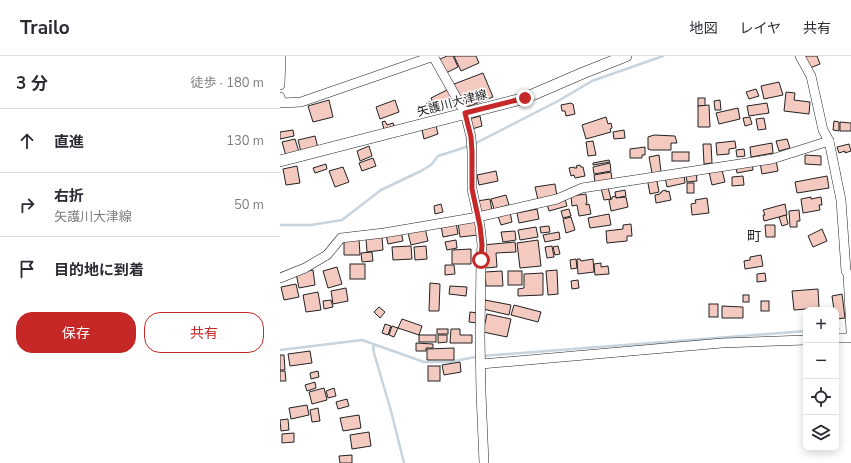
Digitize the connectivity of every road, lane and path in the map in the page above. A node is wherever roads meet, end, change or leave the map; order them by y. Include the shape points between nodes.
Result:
1 (281, 56) edge
2 (433, 56) edge
3 (626, 56) edge
4 (800, 56) edge
5 (280, 86) edge
6 (280, 97) edge
7 (465, 113) junction
8 (829, 141) junction
9 (280, 161) edge
10 (478, 217) junction
11 (280, 278) edge
12 (851, 332) edge
13 (839, 338) edge
14 (851, 338) edge
15 (803, 340) edge
16 (481, 364) junction
17 (484, 463) edge

1 - 5 street
2 - 6 street via 301,102 282,103
2 - 7 street
3 - 7 main road, 矢護川大津線 via 525,98
4 - 8 street via 811,76 823,130
7 - 9 main road, 矢護川大津線
7 - 10 street via 471,137 472,189
8 - 10 street via 772,159 582,188 556,199
8 - 12 street via 841,200
10 - 11 street via 341,238 327,255 305,268
10 - 16 street via 482,245
13 - 14 street
15 - 16 street via 722,343
16 - 17 street

